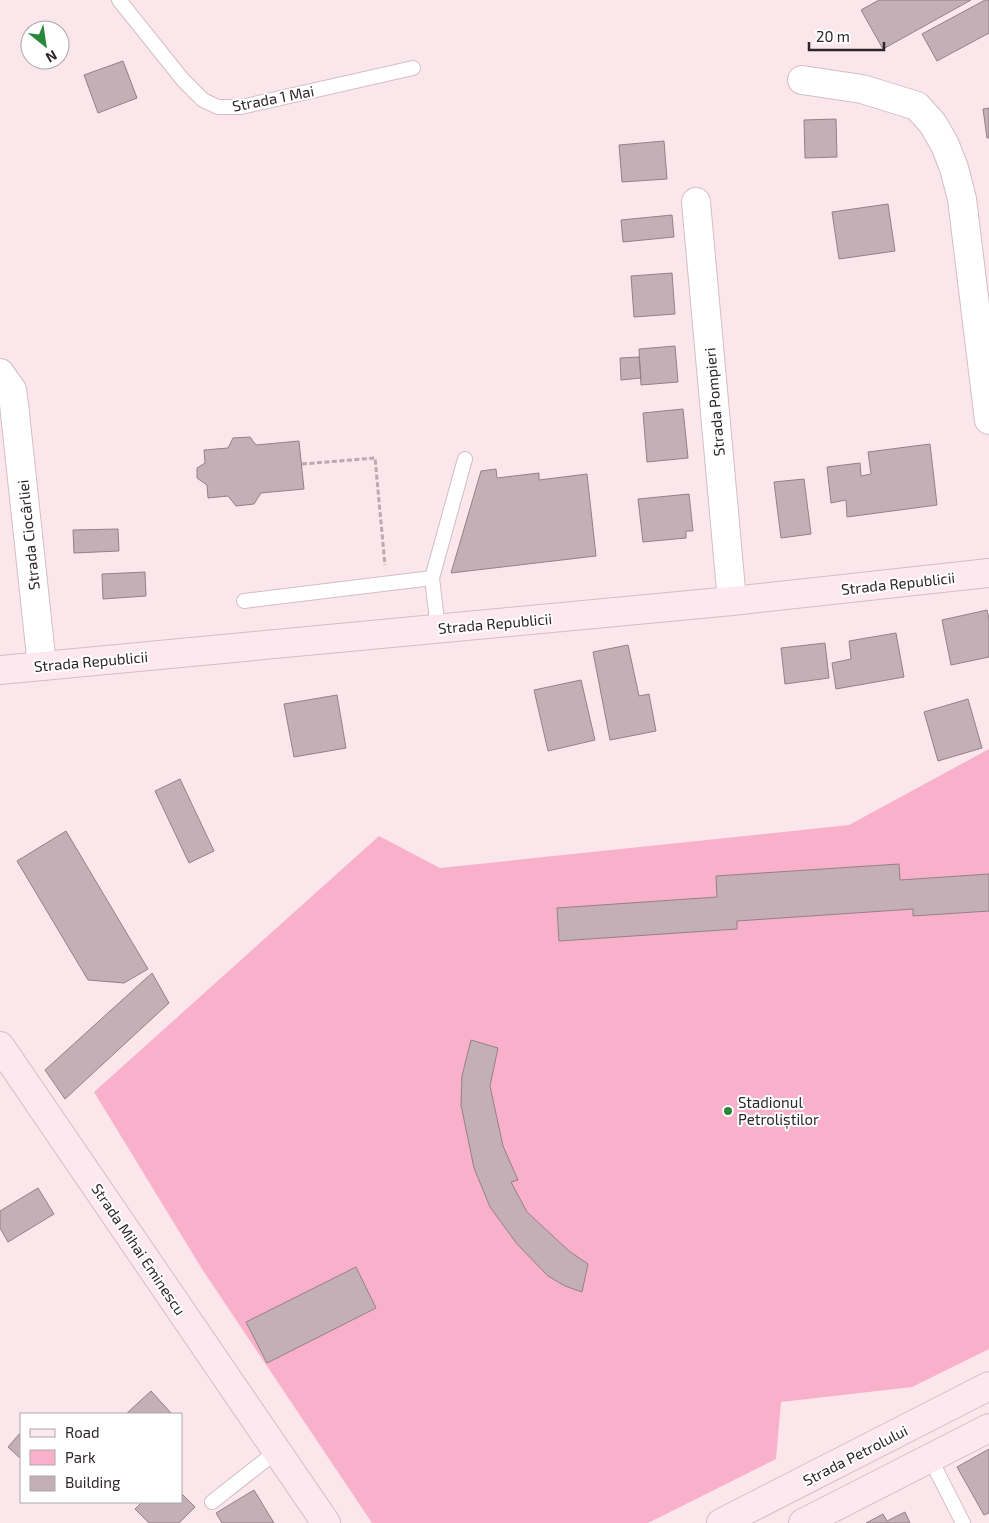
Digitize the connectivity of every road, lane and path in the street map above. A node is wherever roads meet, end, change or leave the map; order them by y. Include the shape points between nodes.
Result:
1 (119, 0) edge
2 (413, 68) dead end
3 (802, 80) dead end
4 (696, 202) dead end
5 (0, 373) edge
6 (989, 420) edge
7 (465, 459) dead end
8 (302, 464) dead end
9 (989, 573) edge
10 (432, 578) junction
11 (386, 583) junction
12 (244, 601) dead end
13 (732, 601) junction
14 (438, 629) junction
15 (42, 666) junction
16 (0, 670) edge
17 (0, 1046) edge
18 (989, 1386) edge
19 (989, 1428) edge
20 (277, 1451) junction
21 (848, 1458) junction
22 (930, 1458) junction
23 (866, 1491) junction
24 (212, 1502) dead end
25 (326, 1523) edge
26 (721, 1523) edge
27 (803, 1523) edge
28 (963, 1523) edge

1 - 2 lane, Strada 1 Mai via 183,80 203,100 218,107 241,107
3 - 6 street via 862,89 917,106 945,145 962,199
4 - 13 street, Strada Pompieri
5 - 15 street, Strada Ciocârliei via 12,390
7 - 10 lane
8 - 11 path via 375,458
9 - 13 main road, Strada Republicii
10 - 11 lane
10 - 14 lane
11 - 12 lane
13 - 14 main road, Strada Republicii
14 - 15 main road, Strada Republicii
15 - 16 main road, Strada Republicii
17 - 20 main road, Strada Mihai Eminescu
18 - 21 main road, Strada Petrolului
19 - 22 main road
20 - 24 lane
20 - 25 main road, Strada Mihai Eminescu
21 - 23 main road
21 - 26 main road, Strada Petrolului
22 - 23 main road
22 - 28 lane
23 - 27 main road

